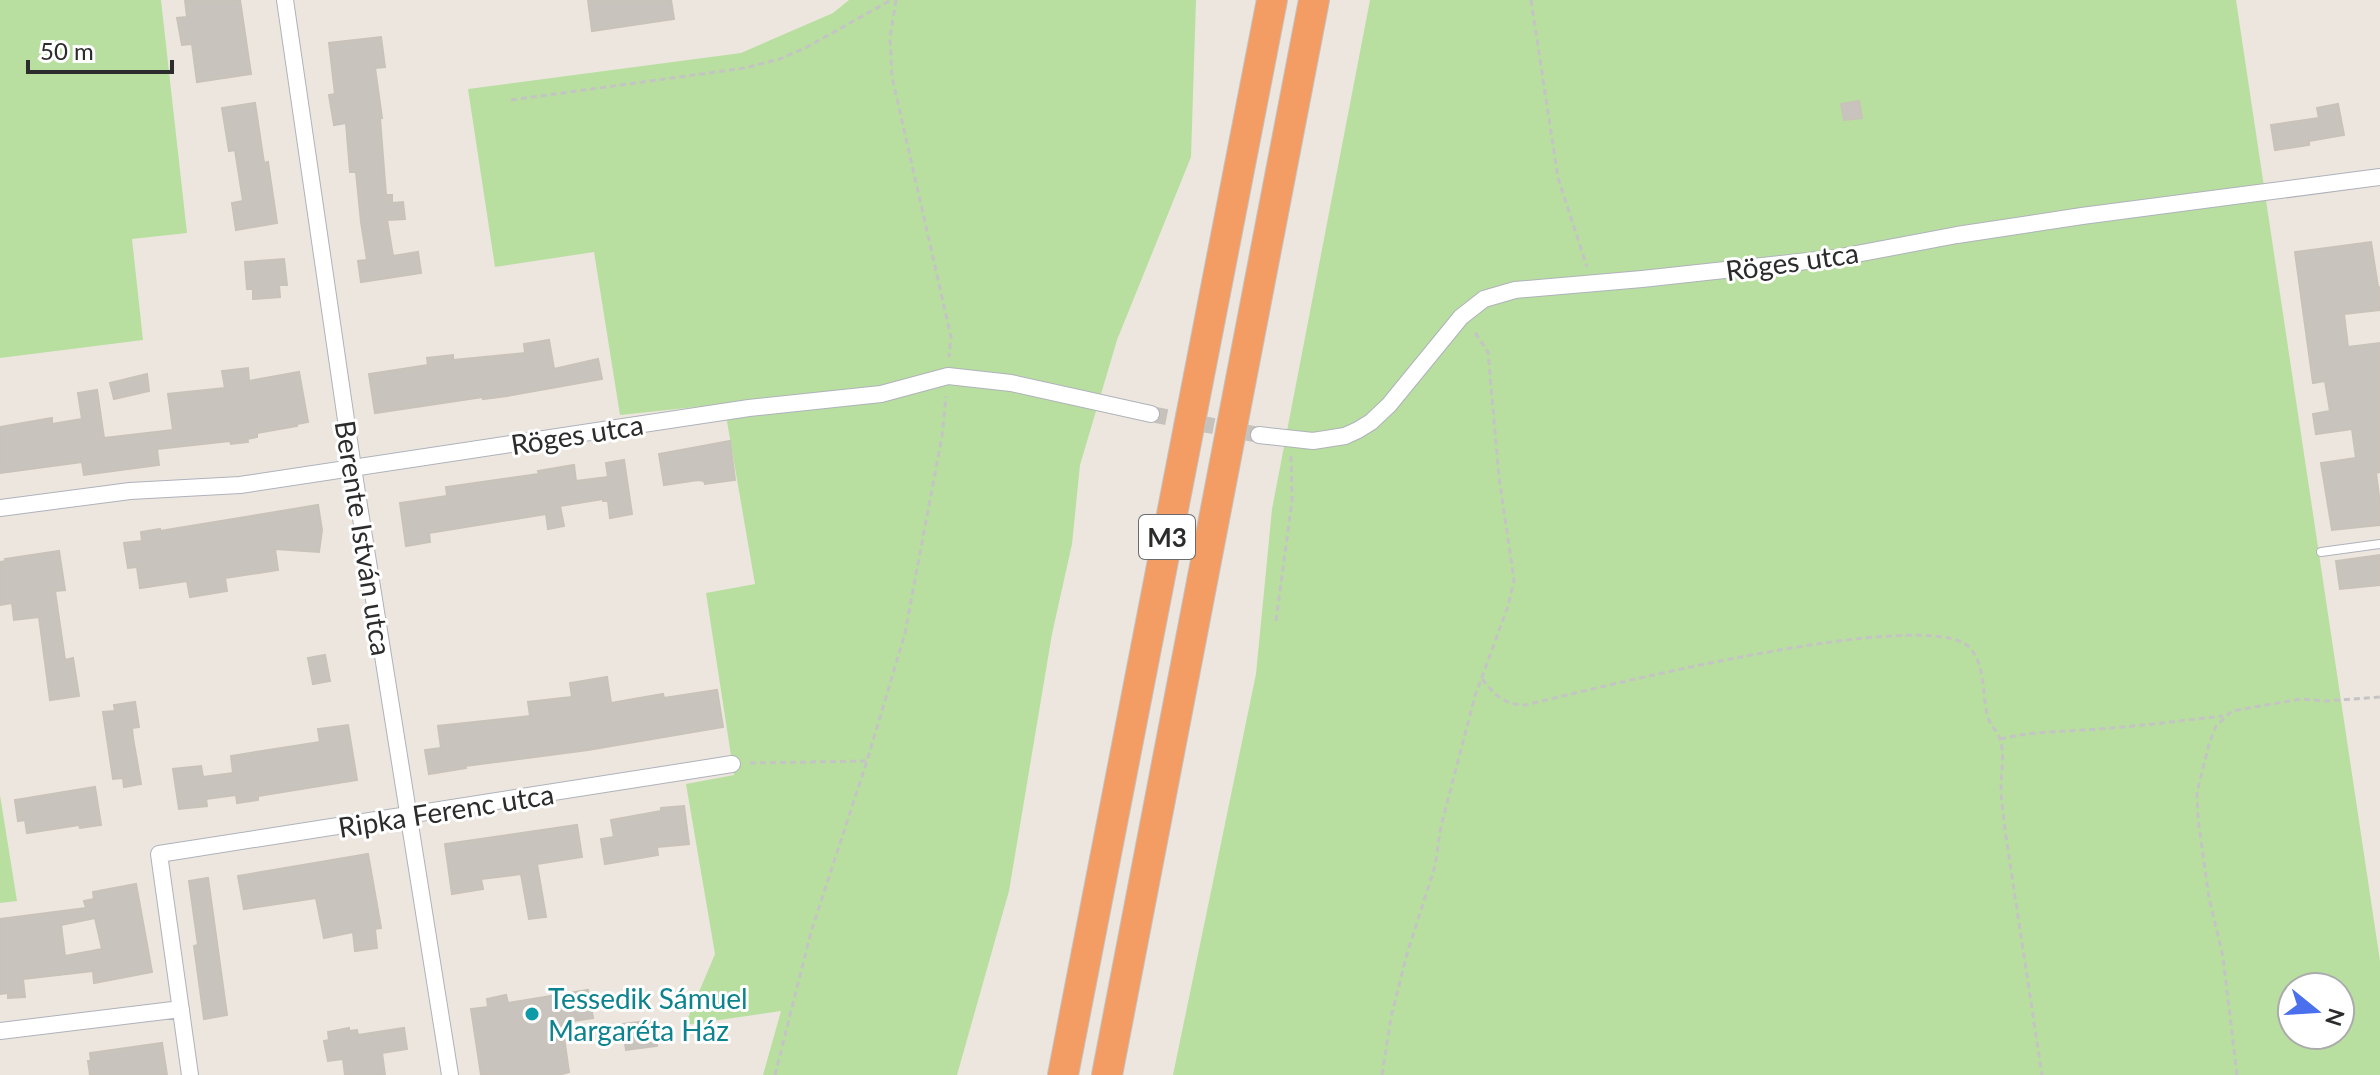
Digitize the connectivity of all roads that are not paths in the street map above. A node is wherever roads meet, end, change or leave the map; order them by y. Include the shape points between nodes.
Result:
1 (285, 0) edge
2 (1272, 0) edge
3 (1314, 0) edge
4 (2380, 177) edge
5 (1151, 414) tunnel mouth
6 (1259, 435) tunnel mouth
7 (353, 468) junction
8 (0, 508) edge
9 (2380, 544) edge
10 (2321, 552) dead end
11 (732, 764) road end
12 (408, 816) junction
13 (181, 1009) junction
14 (0, 1031) edge
15 (190, 1075) edge
16 (450, 1075) edge
17 (1063, 1075) edge
18 (1107, 1075) edge

1 - 7 street, Berente István utca
2 - 17 highway, M3
3 - 18 highway, M3
4 - 6 street, Röges utca via 2066,218 1835,258 1515,290 1484,299 1461,317 1371,422 1345,436 1313,441
5 - 7 street, Röges utca via 1011,383 948,376 881,394 749,408
7 - 8 street, Röges utca via 240,485 130,491
7 - 12 street, Berente István utca
9 - 10 lane
11 - 12 street, Ripka Ferenc utca
12 - 13 street, Ripka Ferenc utca via 159,854
12 - 16 street, Berente István utca
13 - 14 street
13 - 15 street

